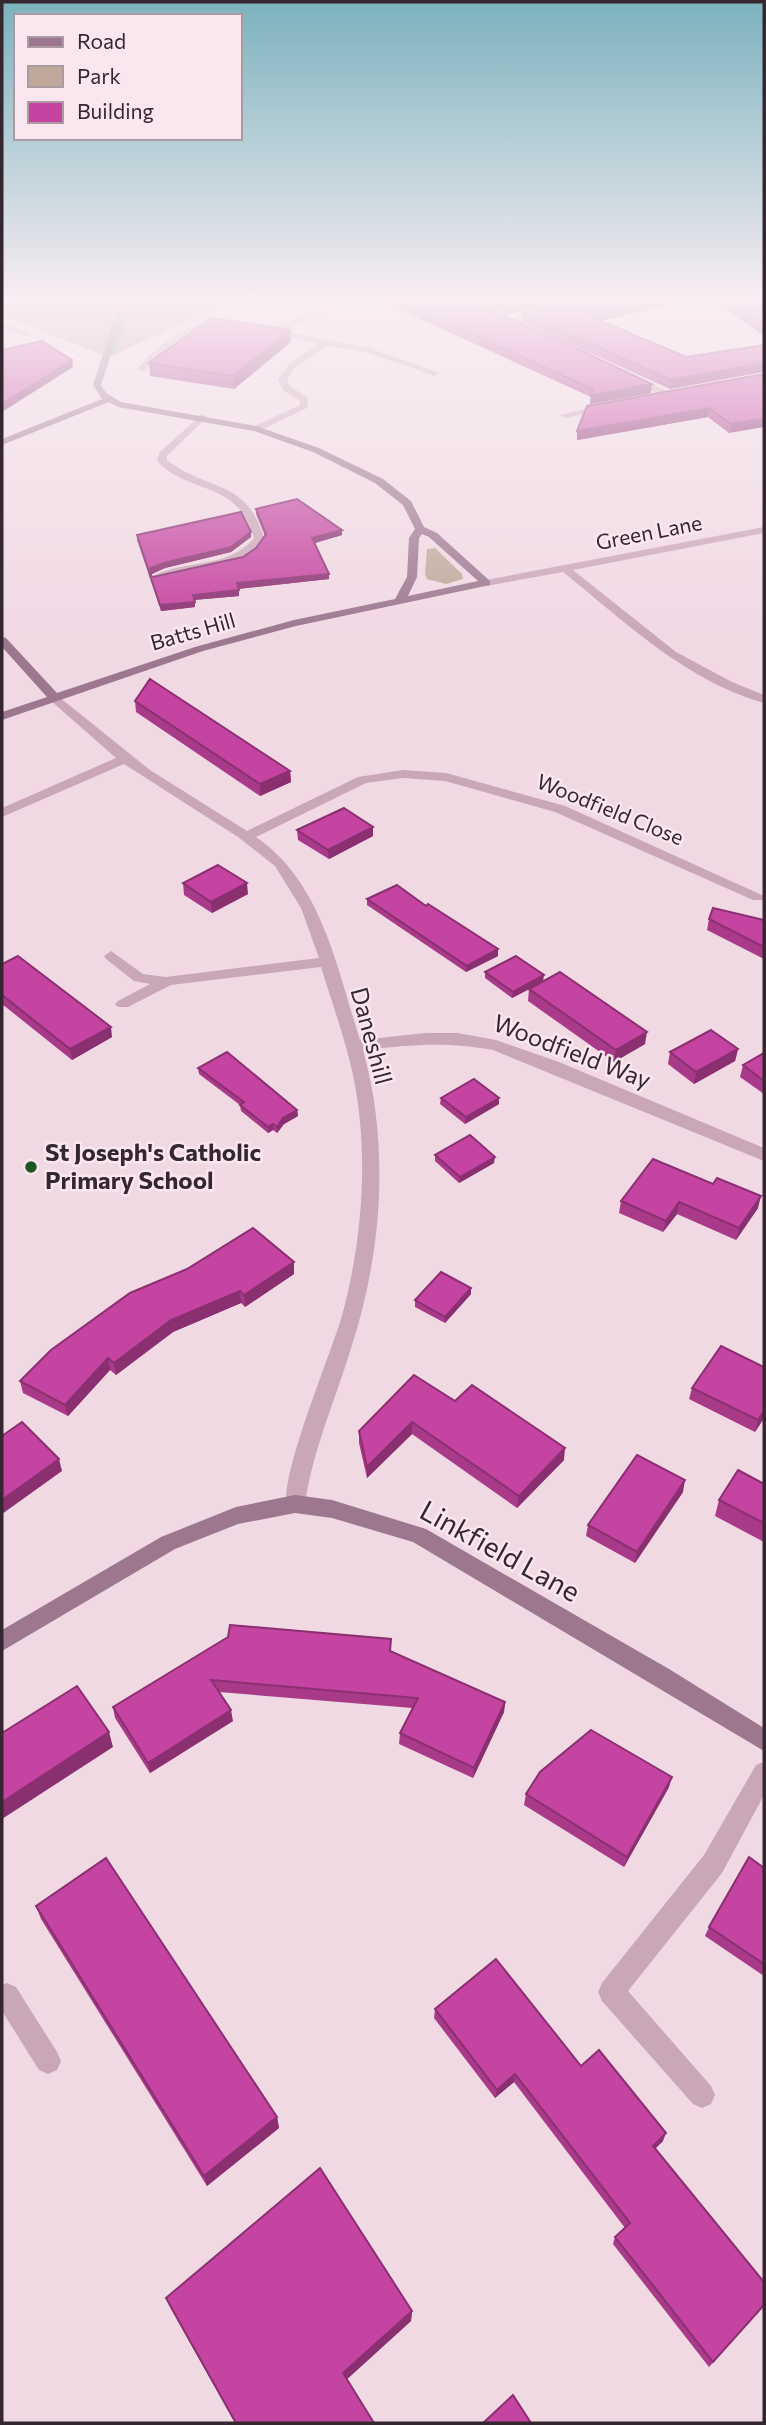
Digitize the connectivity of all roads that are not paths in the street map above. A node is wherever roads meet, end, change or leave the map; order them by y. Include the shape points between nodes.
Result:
1 (75, 411) edge
2 (157, 411) edge
3 (293, 411) edge
4 (585, 411) edge
5 (565, 415) dead end
6 (202, 417) junction
7 (256, 429) junction
8 (2, 442) edge
9 (420, 528) junction
10 (764, 530) edge
11 (566, 569) junction
12 (541, 573) joint
13 (157, 578) edge
14 (486, 583) junction
15 (400, 600) junction
16 (2, 640) edge
17 (54, 697) junction
18 (764, 699) edge
19 (2, 716) edge
20 (124, 759) junction
21 (2, 813) edge
22 (245, 837) junction
23 (758, 897) dead end
24 (111, 956) dead end
25 (327, 962) junction
26 (168, 981) junction
27 (123, 1004) dead end
28 (354, 1046) junction
29 (764, 1155) edge
30 (295, 1504) junction
31 (2, 1641) edge
32 (764, 1740) edge
33 (764, 1773) edge
34 (3, 1994) edge
35 (48, 2061) dead end
36 (702, 2095) dead end

1 - 8 street
2 - 6 street
3 - 7 street
4 - 5 street
6 - 7 street
6 - 13 street via 162,455 162,461 242,504 252,516 259,538 245,554 230,561
7 - 9 street via 317,450 379,481 407,503
9 - 14 street
9 - 15 street via 414,538 412,577
10 - 11 street, Green Lane
11 - 12 street, Green Lane
11 - 18 street via 672,654
12 - 14 street, Batts Hill
14 - 15 street, Batts Hill
15 - 17 street, Batts Hill via 199,649
16 - 17 street
17 - 19 street, Batts Hill
17 - 20 street, Daneshill
20 - 21 street
20 - 22 street, Daneshill
22 - 23 street, Woodfield Close via 363,780 424,774 560,809
22 - 25 street, Daneshill via 269,853 295,884
24 - 26 street via 139,978
25 - 26 street
25 - 28 street, Daneshill
26 - 27 street
28 - 29 street, Woodfield Way via 437,1038 496,1045
28 - 30 street, Daneshill via 369,1140 372,1190 367,1246 344,1341 296,1485
30 - 31 street, Linkfield Lane via 236,1516 168,1543
30 - 32 street, Linkfield Lane via 332,1509 419,1535
33 - 36 street via 713,1864 611,1992
34 - 35 street

